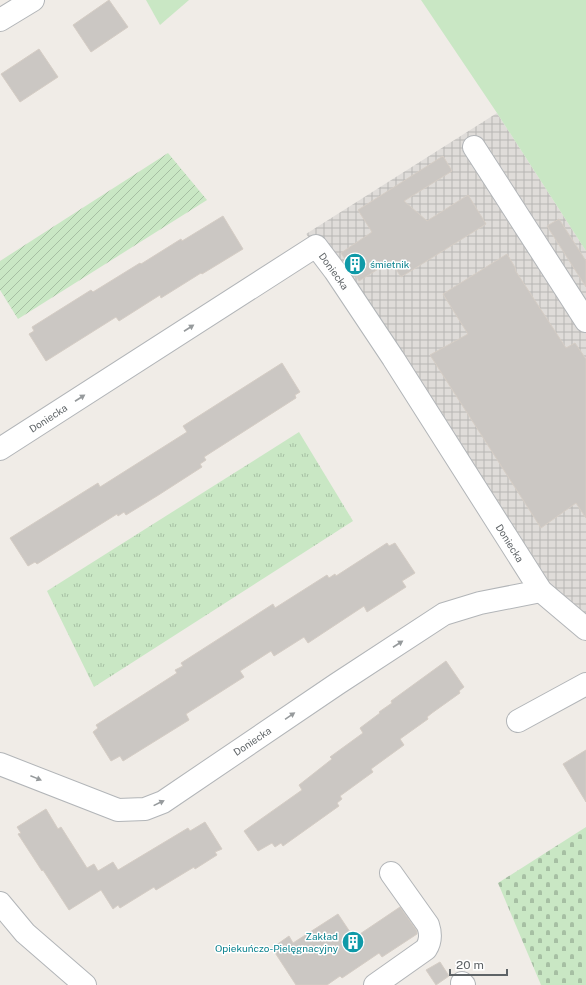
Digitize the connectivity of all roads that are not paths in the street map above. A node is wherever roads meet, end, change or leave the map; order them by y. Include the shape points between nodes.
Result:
1 (14, 0) edge
2 (33, 0) edge
3 (0, 18) edge
4 (474, 146) dead end
5 (586, 321) edge
6 (0, 449) edge
7 (541, 591) junction
8 (586, 629) edge
9 (586, 684) edge
10 (518, 721) dead end
11 (0, 764) edge
12 (391, 872) dead end
13 (0, 903) edge
14 (85, 985) edge
15 (375, 985) edge

1 - 3 street
2 - 3 street
4 - 5 street
6 -> 7 street, Doniecka via 316,246 389,352
7 - 8 street, Doniecka
11 -> 7 street, Doniecka via 118,810 146,809 163,802 444,614 480,603
9 - 10 street
12 - 15 street via 428,925 431,933 430,943 426,949
13 - 14 street via 25,933

